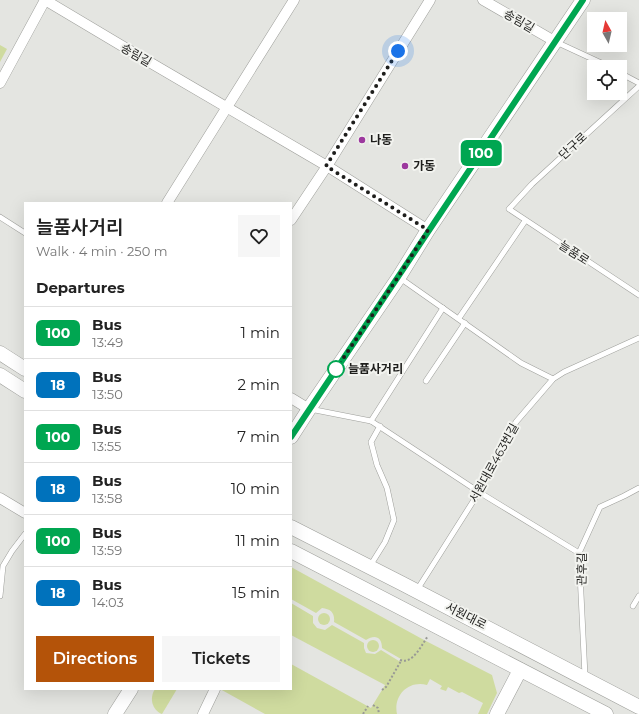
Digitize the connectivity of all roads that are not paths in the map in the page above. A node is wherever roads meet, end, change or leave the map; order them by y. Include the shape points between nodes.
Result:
1 (45, 0) edge
2 (294, 0) edge
3 (430, 0) edge
4 (483, 0) edge
5 (583, 0) edge
6 (556, 42) junction
7 (595, 60) edge
8 (627, 76) edge
9 (0, 83) edge
10 (639, 84) edge
11 (228, 108) junction
12 (326, 166) junction
13 (168, 202) edge
14 (509, 209) joint
15 (0, 217) edge
16 (292, 218) edge
17 (525, 221) junction
18 (428, 230) junction
19 (24, 232) edge
20 (398, 277) junction
21 (639, 295) edge
22 (443, 308) junction
23 (459, 318) junction
24 (465, 323) junction
25 (639, 338) edge
26 (0, 353) edge
27 (24, 368) edge
28 (0, 375) edge
29 (553, 379) junction
30 (426, 381) dead end
31 (24, 390) edge
32 (292, 399) edge
33 (309, 409) junction
34 (371, 421) junction
35 (380, 426) junction
36 (292, 435) edge
37 (639, 488) edge
38 (479, 492) junction
39 (0, 498) edge
40 (24, 512) edge
41 (292, 528) edge
42 (24, 535) edge
43 (292, 552) edge
44 (580, 553) junction
45 (370, 567) junction
46 (416, 591) junction
47 (0, 596) edge
48 (639, 596) edge
49 (632, 606) dead end
50 (520, 670) junction
51 (585, 678) junction
52 (130, 690) edge
53 (215, 690) edge
54 (639, 707) edge
55 (115, 714) edge
56 (203, 714) edge
57 (497, 714) edge
58 (606, 714) edge

1 - 9 street, 송림길
1 - 11 street, 송림길
2 - 11 street
3 - 12 street
4 - 6 street, 송림길
5 - 6 street
6 - 7 lane
6 - 18 street
8 - 10 lane
10 - 14 lane, 단구로 via 532,184
11 - 12 street, 송림길
11 - 13 street
12 - 16 street
12 - 18 street, 송림길
14 - 17 lane, 늘품로
15 - 19 lane
17 - 21 lane, 늘품로
17 - 23 lane
18 - 20 street
20 - 22 lane
20 - 33 street
22 - 23 lane
22 - 34 lane
23 - 24 lane
24 - 29 lane via 521,363
24 - 30 lane
25 - 29 lane, 서원대로463번길
26 - 27 street
28 - 31 street
29 - 38 lane, 서원대로463번길 via 516,422
32 - 33 street
33 - 34 lane
33 - 36 street
34 - 35 lane
35 - 38 lane
35 - 45 lane via 371,442 387,488 394,520
37 - 44 lane, 관후길 via 600,507
38 - 44 lane
38 - 46 lane, 서원대로463번길
39 - 40 street
41 - 45 street, 서원대로
42 - 47 lane via 4,566
43 - 50 street, 서원대로
44 - 51 lane, 관후길
45 - 46 street, 서원대로
46 - 51 street, 서원대로
48 - 49 lane
50 - 57 street
50 - 58 street, 서원대로
51 - 54 street, 서원대로
52 - 55 street
53 - 56 street

